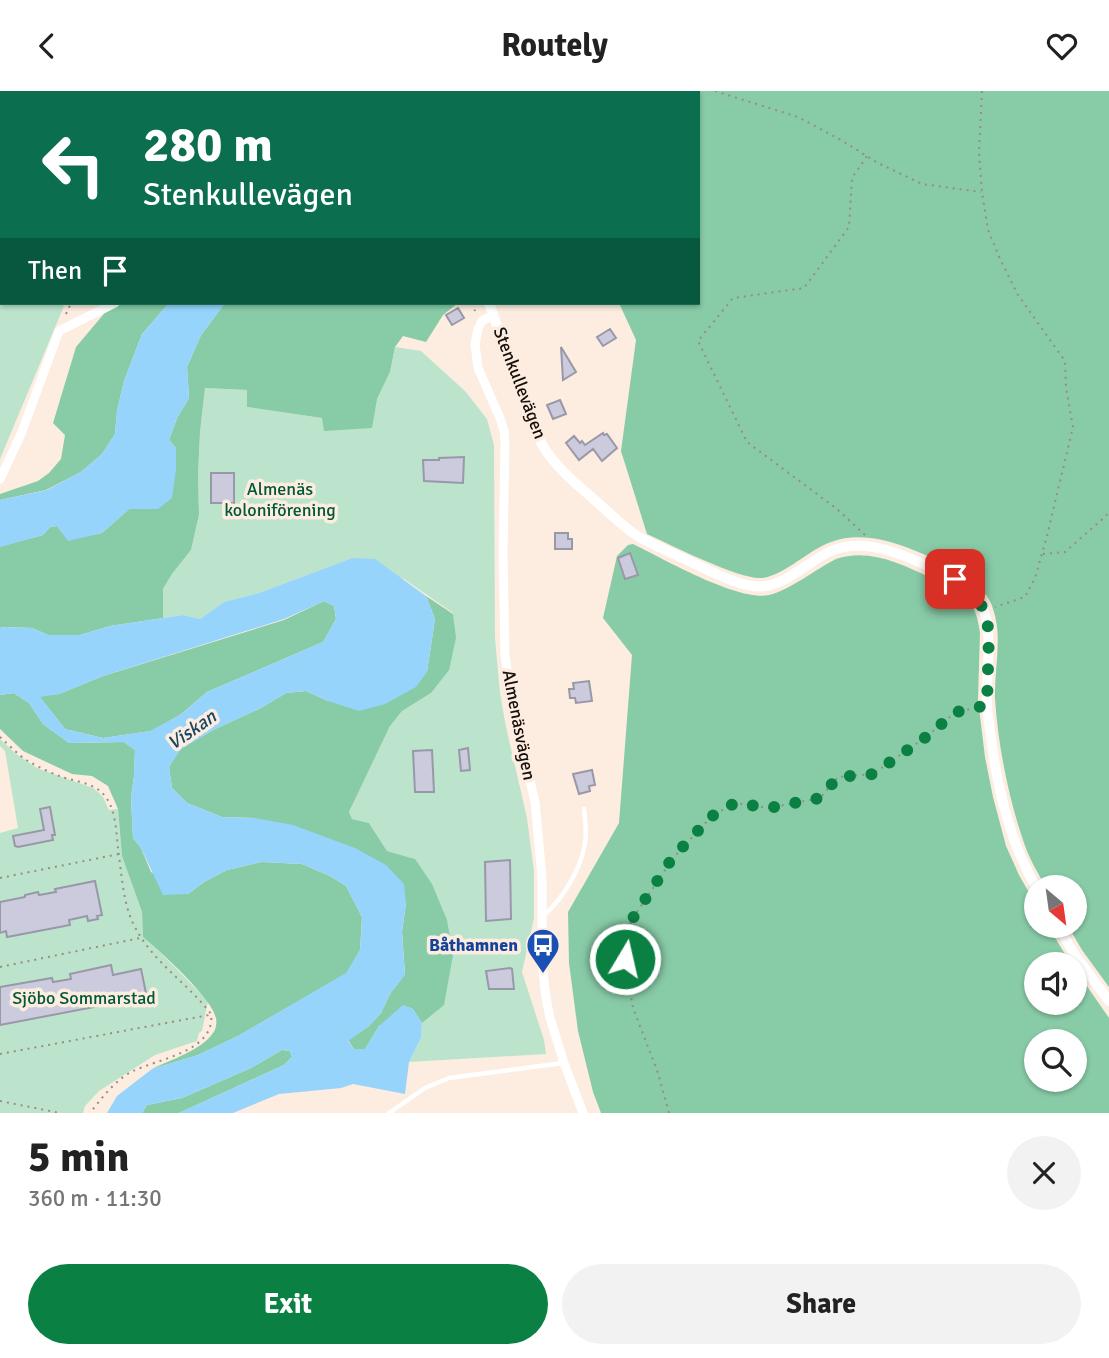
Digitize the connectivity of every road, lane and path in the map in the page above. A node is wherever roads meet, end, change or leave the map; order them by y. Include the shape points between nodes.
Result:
1 (715, 91) edge
2 (982, 91) edge
3 (867, 156) junction
4 (982, 192) junction
5 (111, 305) edge
6 (490, 305) edge
7 (493, 315) junction
8 (0, 479) edge
9 (1109, 510) edge
10 (879, 549) junction
11 (1042, 554) junction
12 (984, 610) junction
13 (987, 705) junction
14 (0, 737) edge
15 (584, 809) dead end
16 (119, 854) junction
17 (1030, 875) edge
18 (0, 878) edge
19 (542, 916) junction
20 (141, 938) junction
21 (1065, 938) edge
22 (0, 967) edge
23 (1109, 1002) edge
24 (211, 1014) junction
25 (0, 1054) edge
26 (564, 1063) junction
27 (0, 1101) edge
28 (60, 1113) edge
29 (90, 1113) edge
30 (389, 1113) edge
31 (583, 1113) edge
32 (669, 1113) edge

1 - 3 path via 798,117
2 - 4 path
3 - 4 path via 922,184
3 - 10 path via 852,178 849,227 804,288 733,298 698,341 747,442 836,509
4 - 11 path via 988,230 1000,259 1018,295 1065,361 1073,427
5 - 8 street via 59,331
6 - 7 street
7 - 10 street, Stenkullevägen via 528,416 544,447 581,488 638,536 754,587 778,582 843,547
7 - 19 street, Almenäsvägen via 482,321 475,344 478,368 504,431 505,655 535,802
9 - 11 path via 1065,552
10 - 12 street, Stenkullevägen via 955,579 974,593
11 - 12 path via 1025,597
12 - 13 street via 989,633
13 - 17 street via 1011,831
13 - 32 path via 956,712 873,774 838,777 820,798 769,808 735,803 712,816 673,857 631,921 625,959 633,1008
14 - 16 path via 27,761 90,785 106,796
15 - 19 lane via 587,830 578,864 565,892
16 - 18 path
16 - 20 path via 131,919
19 - 26 street, Almenäsvägen via 544,986
20 - 22 path
20 - 24 path
21 - 23 street
24 - 25 path
24 - 29 path via 205,1038 124,1077
26 - 30 lane via 449,1078
26 - 31 street, Almenäsvägen
27 - 28 path

